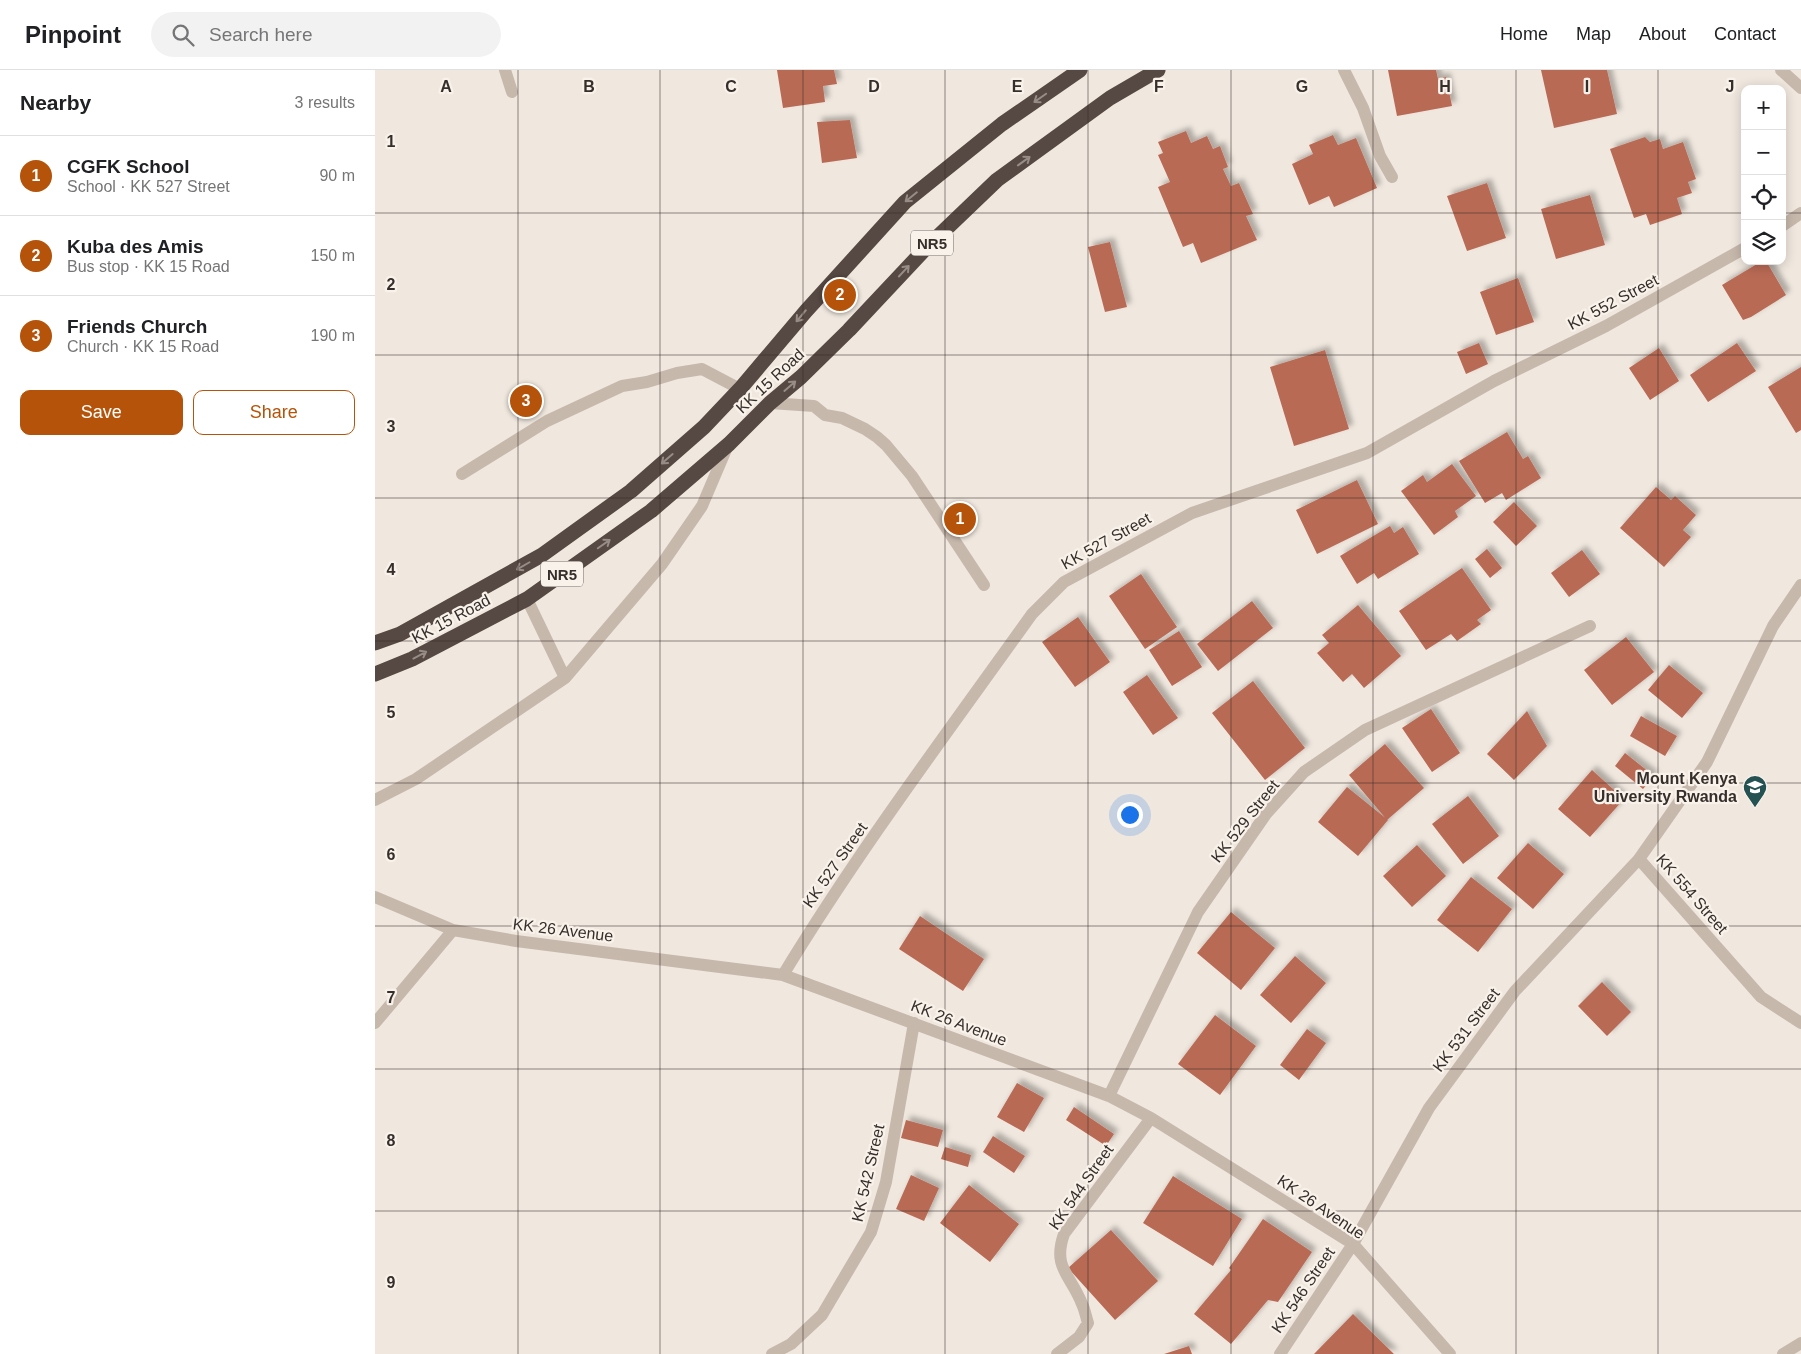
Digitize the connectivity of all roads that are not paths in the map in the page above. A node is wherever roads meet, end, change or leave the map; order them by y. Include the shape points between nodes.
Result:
1 (505, 70) edge
2 (1080, 70) edge
3 (1157, 70) edge
4 (1344, 70) edge
5 (1781, 70) edge
6 (1801, 88) edge
7 (512, 92) dead end
8 (1392, 177) dead end
9 (1801, 213) edge
10 (1786, 223) edge
11 (1741, 250) edge
12 (1495, 381) joint
13 (740, 389) junction
14 (770, 403) junction
15 (729, 444) junction
16 (462, 474) dead end
17 (984, 585) dead end
18 (1801, 585) edge
19 (527, 599) junction
20 (1590, 626) dead end
21 (375, 643) edge
22 (375, 674) edge
23 (565, 678) junction
24 (375, 800) edge
25 (1639, 860) junction
26 (375, 897) edge
27 (453, 930) junction
28 (783, 975) junction
29 (914, 1023) junction
30 (1801, 1023) edge
31 (375, 1024) edge
32 (1109, 1096) junction
33 (1151, 1118) junction
34 (1353, 1244) junction
35 (1801, 1343) edge
36 (772, 1354) edge
37 (1057, 1354) edge
38 (1279, 1354) edge
39 (1451, 1354) edge
40 (1783, 1354) edge

1 - 7 street
2 -> 13 highway, KK 15 Road / NR5 via 1001,124 905,202
14 -> 3 highway, KK 15 Road / NR5 via 808,370 997,180 1110,98
4 - 8 street
5 - 6 street
9 - 10 street
11 - 12 street, KK 552 Street via 1606,326
12 - 28 street, KK 527 Street via 1367,453 1192,513 1064,582 1032,614 852,868
13 - 16 street via 702,369 622,386 547,421
13 -> 21 highway, KK 15 Road / NR5 via 704,427 631,491 542,555 400,634
14 - 15 highway, KK 15 Road / NR5
14 - 17 street via 814,406 825,415 842,418 877,437 911,476
19 -> 15 highway, KK 15 Road / NR5 via 651,511
15 - 23 street via 702,506 667,557
18 - 25 street, KK 554 Street via 1773,626 1707,762
22 -> 19 highway, KK 15 Road / NR5 via 412,659
19 - 23 street
20 - 32 street, KK 529 Street via 1365,730 1304,772 1266,814 1198,912
23 - 24 street via 417,779
25 - 30 street, KK 554 Street via 1761,998
25 - 34 street, KK 531 Street via 1515,991 1429,1108
26 - 27 street, KK 26 Avenue
27 - 28 street, KK 26 Avenue
27 - 31 street
28 - 29 street, KK 26 Avenue
29 - 32 street, KK 26 Avenue
29 - 36 street, KK 542 Street via 886,1182 871,1232 822,1315 791,1344
32 - 33 street, KK 26 Avenue
33 - 34 street, KK 26 Avenue
33 - 37 street, KK 544 Street via 1064,1234 1059,1248 1060,1263 1083,1304 1087,1323 1079,1337
34 - 38 street, KK 546 Street
34 - 39 street, KK 26 Avenue
35 - 40 street

